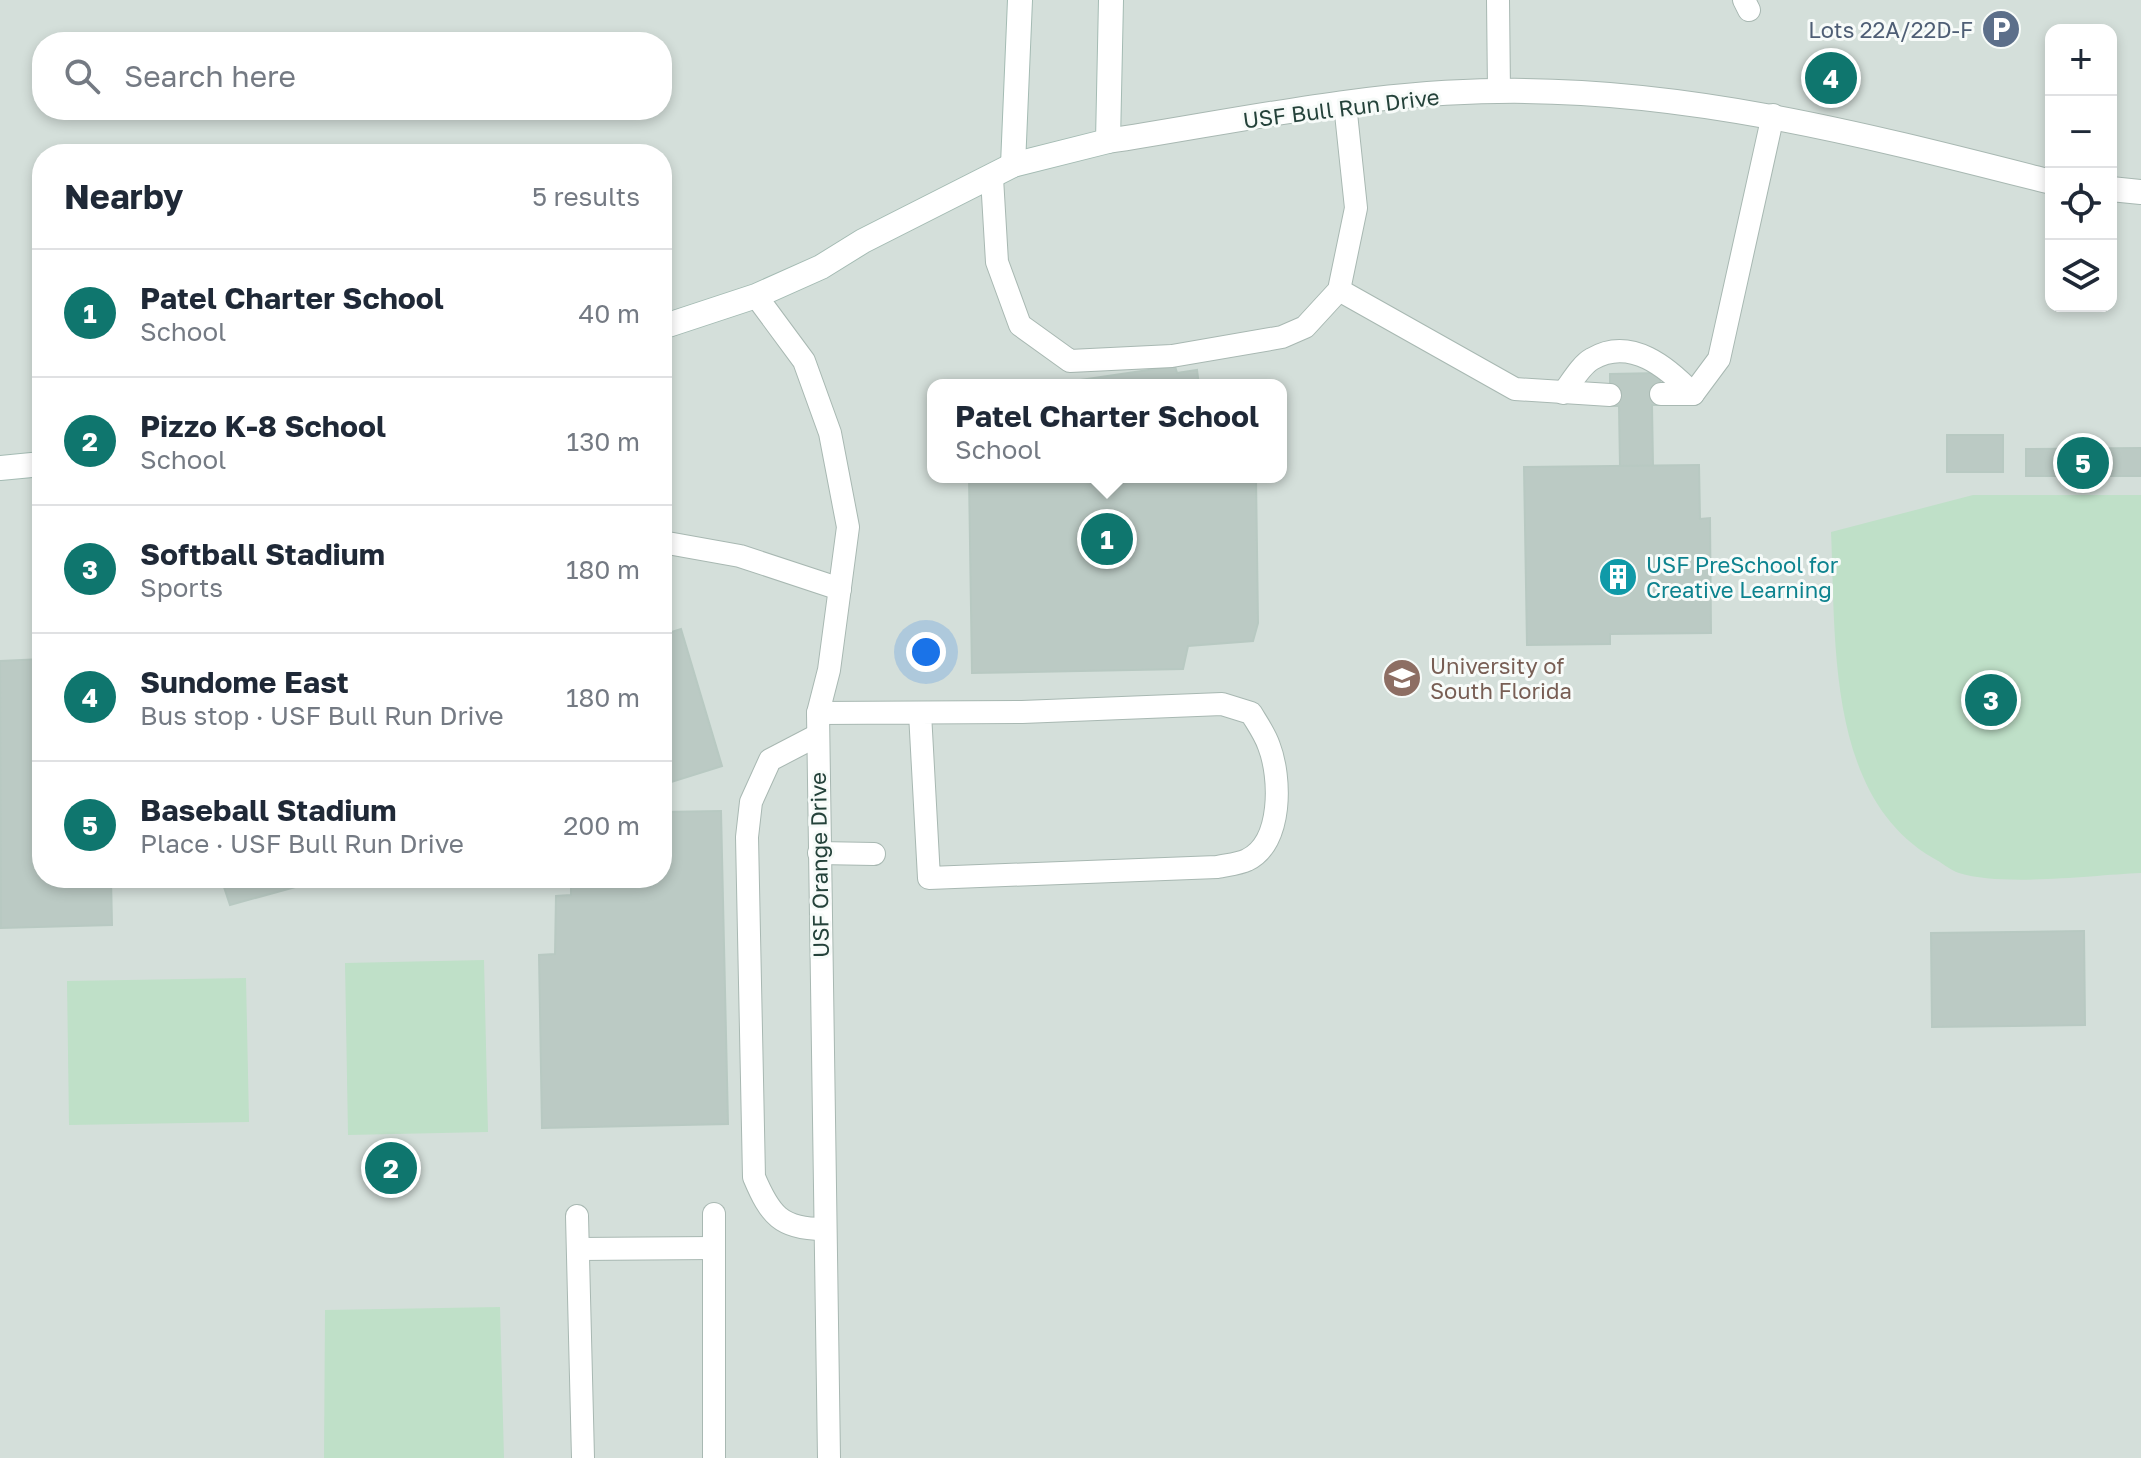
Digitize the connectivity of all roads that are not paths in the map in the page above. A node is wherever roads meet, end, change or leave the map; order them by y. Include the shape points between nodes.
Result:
1 (1020, 0) edge
2 (1111, 0) edge
3 (1498, 0) edge
4 (1499, 91) junction
5 (1345, 104) junction
6 (1773, 115) junction
7 (1108, 141) junction
8 (1013, 165) junction
9 (992, 178) junction
10 (2045, 181) edge
11 (2117, 190) edge
12 (2141, 192) edge
13 (1339, 290) junction
14 (756, 296) junction
15 (672, 324) edge
16 (1563, 393) junction
17 (1661, 394) dead end
18 (1693, 394) junction
19 (1610, 395) dead end
20 (32, 465) edge
21 (0, 468) edge
22 (672, 544) edge
23 (840, 589) junction
24 (920, 713) junction
25 (818, 724) junction
26 (819, 853) junction
27 (874, 854) dead end
28 (714, 1214) dead end
29 (577, 1216) dead end
30 (823, 1229) junction
31 (713, 1248) junction
32 (578, 1249) junction
33 (583, 1458) edge
34 (714, 1458) edge
35 (829, 1458) edge

1 - 8 street
2 - 7 street
3 - 4 lane
4 - 5 street, USF Bull Run Drive
4 - 6 street, USF Bull Run Drive via 1671,101
5 - 7 street, USF Bull Run Drive
5 - 13 lane via 1356,208
6 - 10 street, USF Bull Run Drive
6 - 18 lane via 1719,359
7 - 8 street, USF Bull Run Drive
8 - 9 street, USF Bull Run Drive
9 - 13 lane via 997,262 1020,325 1070,361 1172,356 1282,337 1305,327
9 - 14 street, USF Bull Run Drive
11 - 12 street
13 - 16 lane via 1515,389
14 - 15 street, USF Bull Run Drive
14 - 23 lane, USF Orange Drive via 804,361 830,433 848,527
16 - 18 lane via 1592,359 1614,353 1640,354 1663,363
16 - 19 lane
17 - 18 lane
20 - 21 street
22 - 23 lane via 740,556
23 - 25 lane, USF Orange Drive
24 - 24 lane via 1222,704 1251,713 1269,745 1277,778 1267,841 1249,860 1217,867 929,878
24 - 25 lane
25 - 26 lane, USF Orange Drive
25 - 30 lane via 770,760 751,802 747,837 754,1177 778,1218 797,1229
26 - 27 lane
26 - 30 lane, USF Orange Drive
28 - 31 lane
29 - 32 lane
30 - 35 lane, USF Orange Drive
31 - 32 lane
31 - 34 lane
32 - 33 lane

